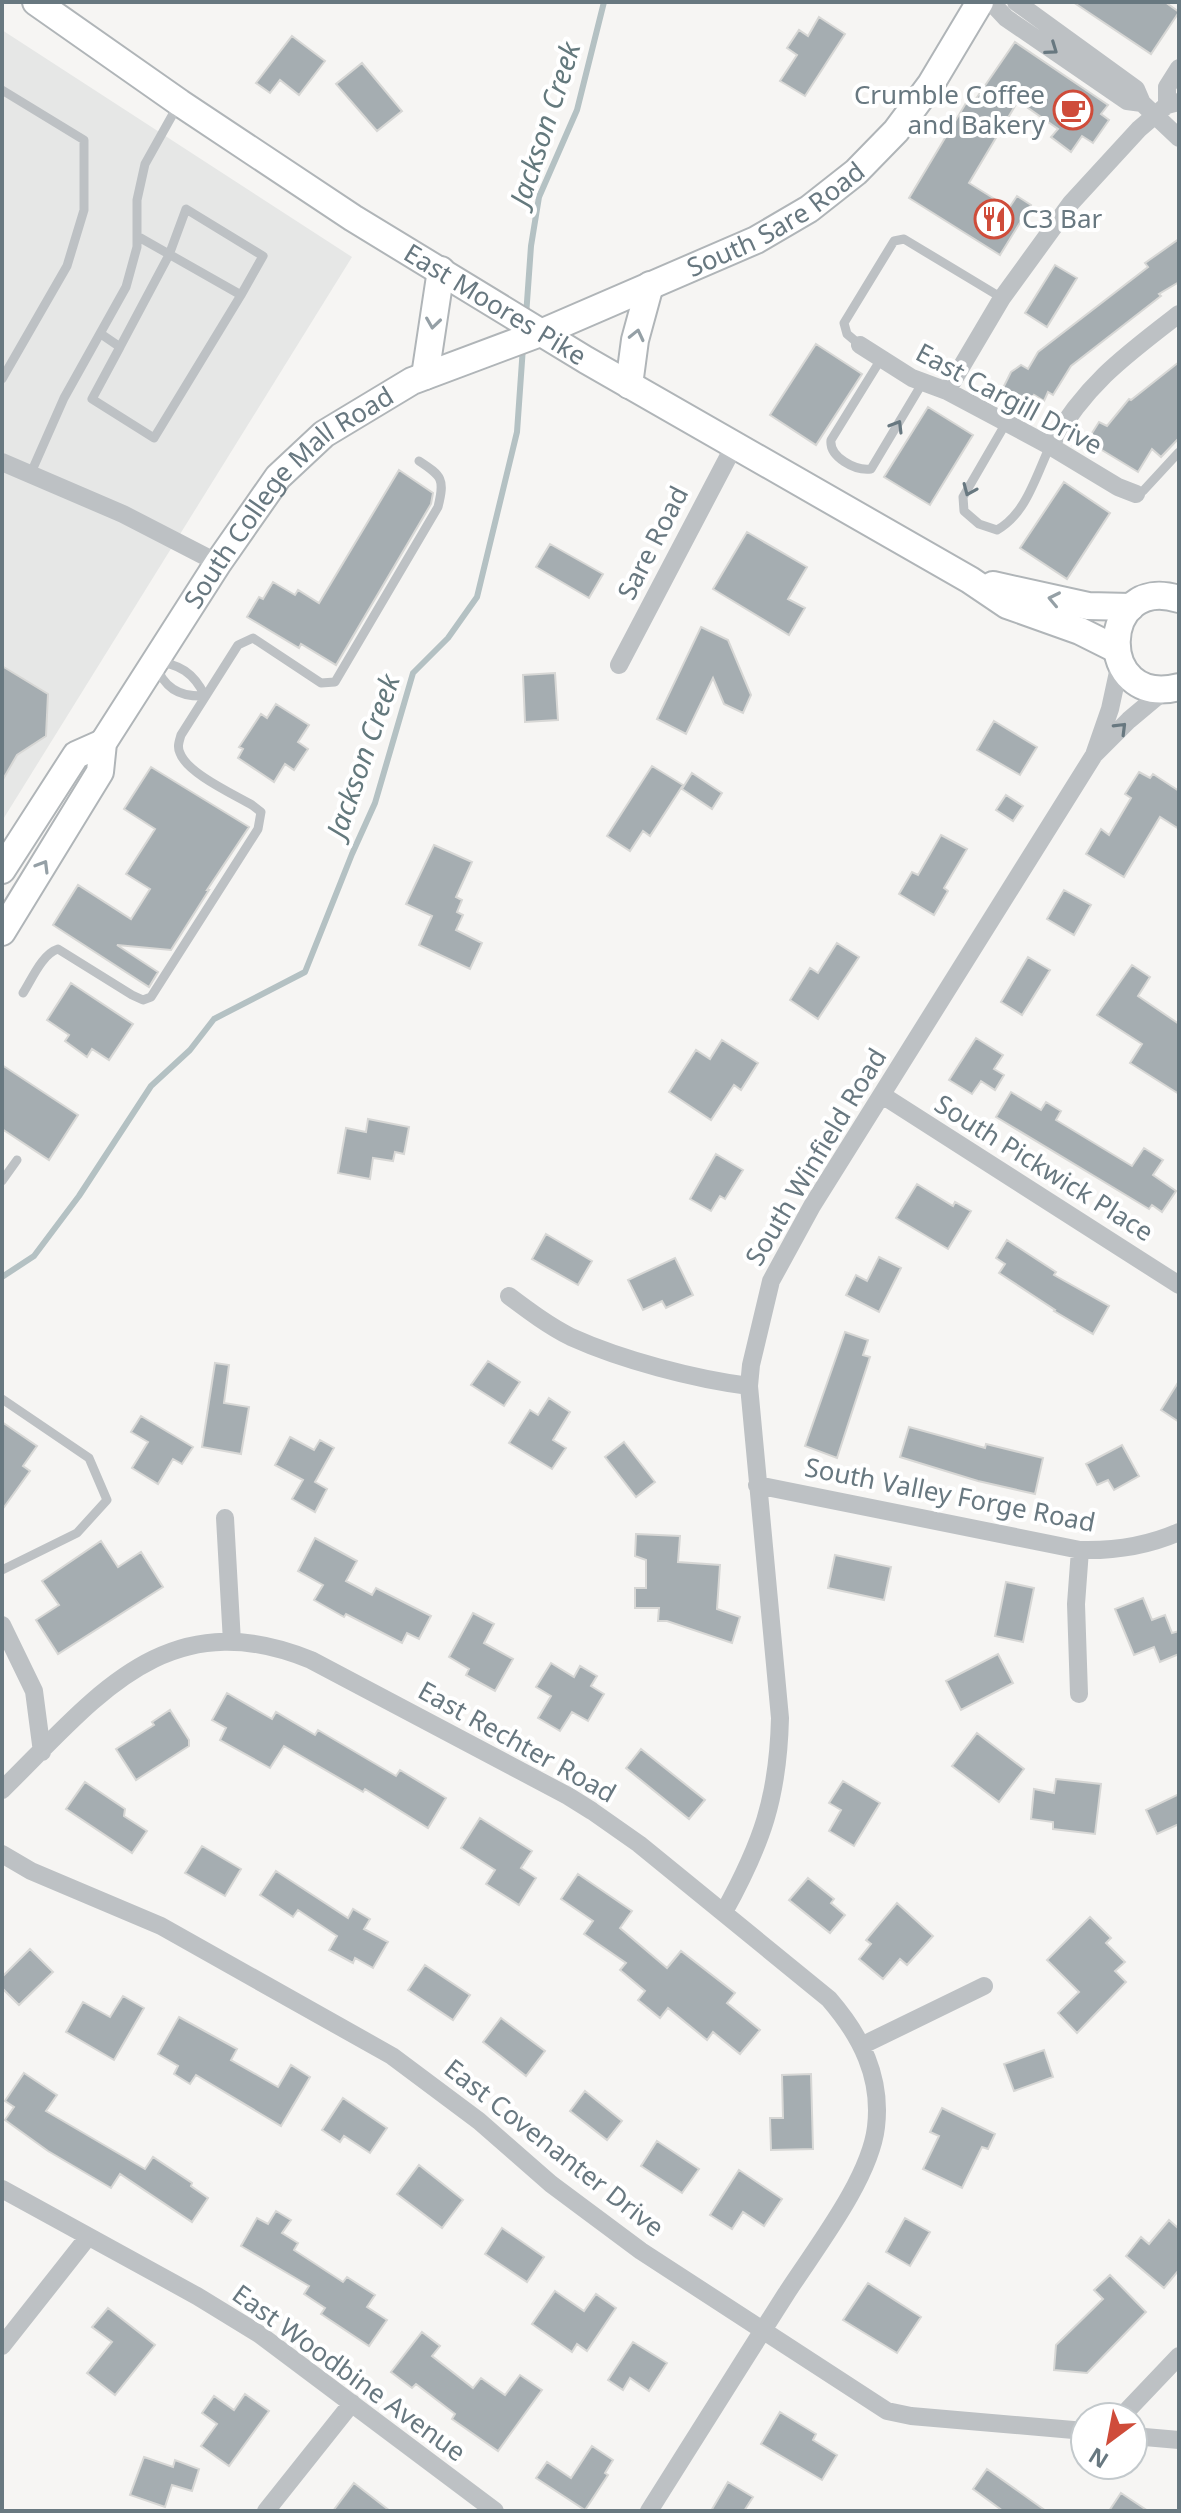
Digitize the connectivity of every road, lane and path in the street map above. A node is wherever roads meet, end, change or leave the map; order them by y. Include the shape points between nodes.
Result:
1 (36, 2) edge
2 (980, 2) edge
3 (991, 2) edge
4 (1016, 2) edge
5 (1179, 68) edge
6 (2, 90) edge
7 (180, 103) junction
8 (1161, 106) edge
9 (1179, 138) edge
10 (137, 236) junction
11 (169, 255) junction
12 (441, 270) junction
13 (650, 285) junction
14 (241, 295) junction
15 (1002, 298) junction
16 (1179, 314) edge
17 (546, 332) junction
18 (101, 334) junction
19 (860, 345) joint
20 (120, 347) junction
21 (881, 359) junction
22 (425, 376) junction
23 (2, 379) edge
24 (923, 382) junction
25 (629, 385) junction
26 (947, 391) junction
27 (1006, 423) junction
28 (734, 446) junction
29 (1050, 446) junction
30 (1179, 452) edge
31 (419, 461) dead end
32 (2, 462) edge
33 (30, 475) junction
34 (1136, 494) joint
35 (218, 563) junction
36 (970, 580) junction
37 (1175, 594) edge
38 (1131, 607) junction
39 (1118, 656) junction
40 (154, 662) junction
41 (619, 665) dead end
42 (1174, 689) edge
43 (205, 696) junction
44 (103, 743) junction
45 (1094, 755) junction
46 (2, 870) edge
47 (2, 932) edge
48 (23, 993) dead end
49 (882, 1095) junction
50 (17, 1160) dead end
51 (2, 1181) edge
52 (1179, 1285) edge
53 (509, 1296) dead end
54 (749, 1386) junction
55 (2, 1399) edge
56 (757, 1485) junction
57 (225, 1518) dead end
58 (1179, 1532) edge
59 (1080, 1550) junction
60 (2, 1570) edge
61 (2, 1625) edge
62 (232, 1642) junction
63 (1079, 1694) dead end
64 (42, 1752) junction
65 (2, 1790) edge
66 (2, 1854) edge
67 (724, 1912) junction
68 (984, 1986) dead end
69 (863, 2045) junction
70 (2, 2189) edge
71 (88, 2237) junction
72 (763, 2330) junction
73 (2, 2346) edge
74 (1179, 2356) edge
75 (1136, 2401) edge
76 (352, 2403) junction
77 (1069, 2430) edge
78 (1149, 2437) edge
79 (1179, 2440) edge
80 (266, 2511) edge
81 (495, 2511) edge
82 (649, 2511) edge

1 - 7 main road, East Moores Pike
2 - 13 main road, South Sare Road via 931,84 856,172 809,209 756,240
3 -> 8 street via 1006,18 1127,101
4 - 8 street
5 - 8 street
6 - 23 lane via 84,140 84,210 67,266
7 - 10 lane via 145,164
7 - 12 main road, East Moores Pike
8 - 9 street
8 - 15 street via 1071,203
10 - 11 lane
10 - 18 lane via 126,287
11 - 14 lane
11 - 14 lane via 186,209 263,256
11 - 20 lane
12 - 17 main road, East Moores Pike
12 -> 22 main road
13 - 17 main road, South Sare Road
25 -> 13 main road
14 - 20 lane via 154,438 92,399
15 - 19 lane via 904,239 894,241 844,323 847,334
15 - 26 street
16 - 29 street via 1095,383
17 - 22 main road, South College Mall Road
17 - 25 main road, East Moores Pike
18 - 20 lane
18 - 33 lane via 64,398
19 - 21 street, East Cargill Drive
21 - 24 street, East Cargill Drive
21 -> 24 lane via 831,440 834,453 857,468 871,469
22 - 35 main road, South College Mall Road via 324,434 278,477
24 - 26 street, East Cargill Drive
25 - 28 main road, East Moores Pike
26 - 27 street, East Cargill Drive
27 - 29 street, East Cargill Drive
27 -> 29 lane via 963,497 964,511 979,524 997,530 1010,523
28 - 36 main road, East Moores Pike
28 - 41 street, Sare Road
29 - 34 street, East Cargill Drive
30 - 34 lane
31 - 43 lane via 439,474 443,487 438,507 335,682 321,683 253,638 238,645
32 - 33 street
33 - 35 street via 123,514
35 - 40 main road, South College Mall Road
38 -> 36 main road, East Moores Pike via 1088,606
36 - 39 main road, East Moores Pike via 1007,605 1080,631
37 - 38 main road, East Moores Pike via 1143,599
38 - 39 main road via 1117,629
39 - 42 main road, East Moores Pike via 1143,685
39 - 45 street, South Winfield Road via 1110,709
40 - 43 lane via 172,663 197,679
40 - 43 lane via 161,680 186,696
40 - 44 main road, South College Mall Road
45 -> 42 street, South Winfield Road via 1129,720
43 - 48 lane via 181,735 181,756 261,812 258,829 151,997 132,995 58,949 46,957
44 - 46 main road, South College Mall Road via 76,755
47 -> 44 main road, South College Mall Road via 100,772
45 - 49 street, South Winfield Road
49 - 52 street, South Pickwick Place
49 - 54 street, South Winfield Road via 780,1261 765,1304
50 - 51 lane
53 - 54 street via 573,1337 654,1365
54 - 56 street, South Winfield Road
55 - 60 lane via 89,1458 107,1500 77,1533
56 - 59 street, South Valley Forge Road
56 - 67 street, South Winfield Road via 780,1718 779,1756 765,1825
57 - 62 street
58 - 59 street, South Valley Forge Road via 1143,1545
59 - 63 street
61 - 64 street via 34,1691
62 - 64 street, East Rechter Road via 189,1646 139,1665 95,1699
62 - 67 street, East Rechter Road via 268,1646 311,1660 568,1796
64 - 65 street, East Rechter Road
66 - 72 street, East Covenanter Drive via 161,1926 382,2050 641,2251
67 - 69 street, East Rechter Road via 829,1999
68 - 69 street
69 - 72 street, East Rechter Road via 876,2114 867,2159
70 - 71 street, East Woodbine Avenue
71 - 73 street
71 - 76 street, East Woodbine Avenue via 259,2334
72 - 77 street, East Covenanter Drive via 887,2411
72 - 82 street, East Rechter Road
74 - 75 street
76 - 80 street
76 - 81 street, East Woodbine Avenue
78 - 79 street

